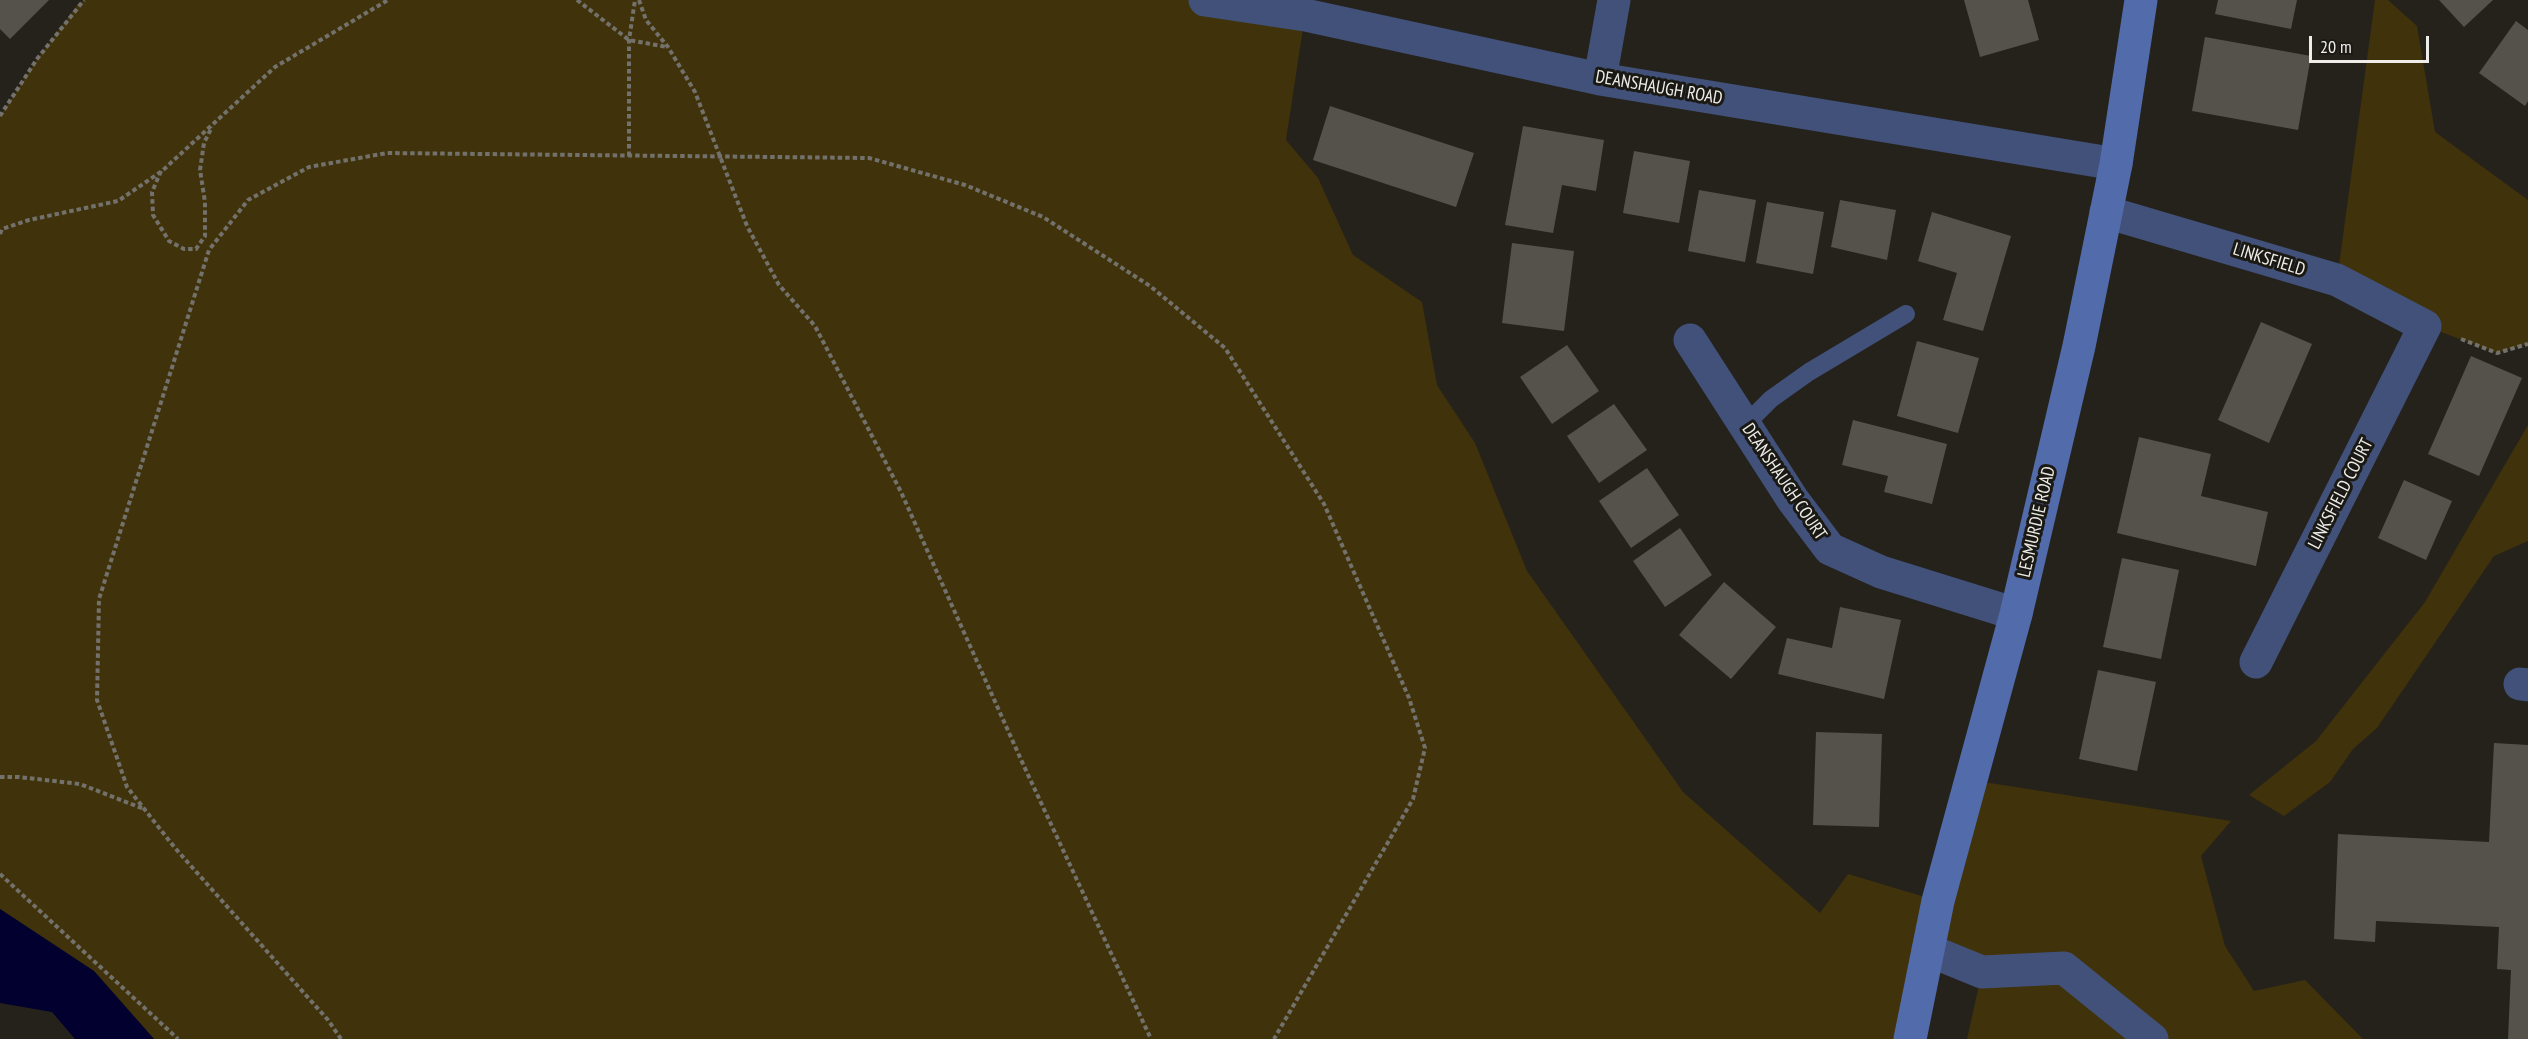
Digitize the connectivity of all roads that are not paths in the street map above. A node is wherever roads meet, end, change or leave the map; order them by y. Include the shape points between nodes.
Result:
1 (1205, 0) edge
2 (1614, 0) edge
3 (2141, 0) edge
4 (1600, 79) junction
5 (2116, 164) junction
6 (2106, 212) junction
7 (1906, 314) dead end
8 (2425, 326) joint
9 (1690, 340) dead end
10 (1745, 425) junction
11 (2016, 614) junction
12 (2256, 662) dead end
13 (1928, 950) junction
14 (1910, 1039) edge
15 (2152, 1039) edge

1 - 4 street, DEANSHAUGH ROAD via 1305,15
2 - 4 street
3 - 5 street, LESMURDIE ROAD
4 - 5 street, DEANSHAUGH ROAD
5 - 6 street, LESMURDIE ROAD
6 - 8 street, LINKSFIELD via 2337,280
6 - 11 street, LESMURDIE ROAD
7 - 10 lane via 1809,372 1771,399
8 - 12 street, LINKSFIELD COURT
9 - 10 street, DEANSHAUGH COURT
10 - 11 street, DEANSHAUGH COURT via 1830,549 1881,572
11 - 13 street, LESMURDIE ROAD
13 - 14 street, LESMURDIE ROAD
13 - 15 street via 1982,972 2064,968

